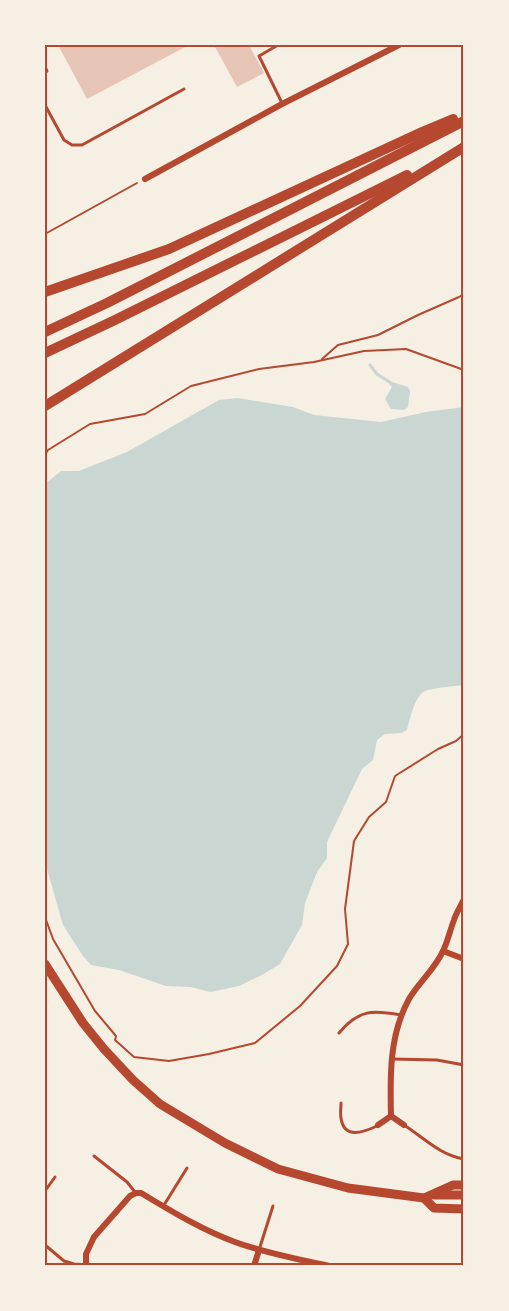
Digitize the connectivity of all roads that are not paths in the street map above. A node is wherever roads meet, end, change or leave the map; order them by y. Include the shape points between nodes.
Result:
1 (267, 45) edge
2 (278, 45) edge
3 (399, 45) edge
4 (269, 50) junction
5 (45, 67) edge
6 (45, 73) edge
7 (184, 89) dead end
8 (282, 104) junction
9 (45, 105) edge
10 (464, 115) edge
11 (464, 121) edge
12 (464, 147) edge
13 (145, 178) road end
14 (45, 292) edge
15 (45, 332) edge
16 (45, 353) edge
17 (45, 406) edge
18 (464, 899) edge
19 (443, 951) junction
20 (464, 959) edge
21 (45, 964) edge
22 (401, 1016) junction
23 (339, 1033) dead end
24 (392, 1059) junction
25 (464, 1065) edge
26 (341, 1103) dead end
27 (391, 1116) junction
28 (378, 1125) joint
29 (404, 1125) joint
30 (94, 1156) dead end
31 (464, 1159) edge
32 (187, 1168) dead end
33 (55, 1177) dead end
34 (464, 1185) edge
35 (45, 1191) edge
36 (136, 1193) junction
37 (464, 1195) edge
38 (428, 1197) junction
39 (273, 1206) dead end
40 (163, 1207) junction
41 (464, 1209) edge
42 (45, 1245) edge
43 (259, 1250) junction
44 (86, 1265) edge
45 (105, 1266) edge
46 (254, 1266) edge
47 (329, 1266) edge

1 - 4 lane
2 - 4 lane
3 - 8 street
4 - 8 lane via 259,56
5 - 6 lane
7 - 9 lane via 82,145 64,140
8 - 13 street
10 - 14 highway via 169,249
11 - 15 highway
12 - 16 highway
12 - 17 highway
18 - 19 street
19 - 20 street
19 - 22 street
21 - 38 main road via 104,1049 160,1104 278,1169 348,1188
22 - 23 lane via 372,1011 362,1014
22 - 24 street
24 - 25 lane
24 - 27 street
26 - 28 lane via 340,1120 345,1129 358,1133
27 - 28 street
27 - 29 street
29 - 31 lane via 435,1148
30 - 36 lane
32 - 40 lane
33 - 35 lane
34 - 38 main road via 453,1185
36 - 40 street
36 - 44 street via 94,1237 86,1254
37 - 38 main road
38 - 41 main road via 434,1209
39 - 43 lane
40 - 43 street
42 - 44 lane via 64,1261
43 - 46 street
43 - 47 street
44 - 45 lane

